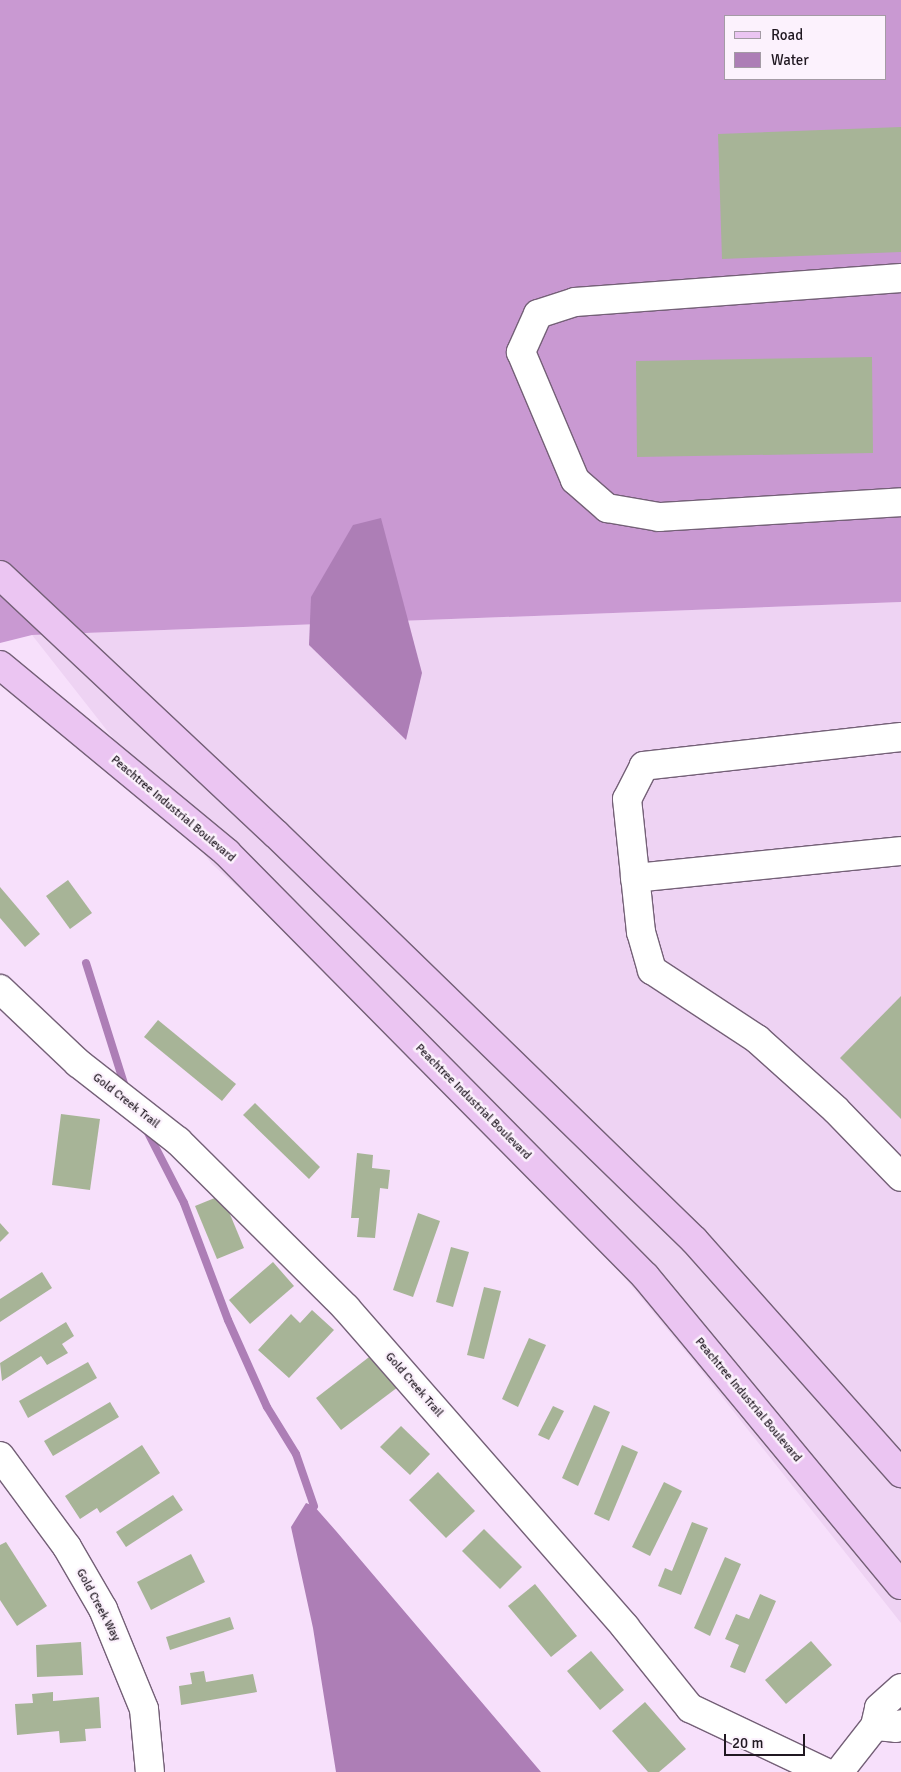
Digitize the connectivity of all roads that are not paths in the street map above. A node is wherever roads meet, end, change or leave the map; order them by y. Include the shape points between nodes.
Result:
1 (901, 278) edge
2 (901, 502) edge
3 (0, 575) edge
4 (0, 665) edge
5 (901, 737) edge
6 (901, 852) edge
7 (635, 878) junction
8 (0, 989) edge
9 (901, 1177) edge
10 (0, 1456) edge
11 (901, 1473) edge
12 (901, 1585) edge
13 (901, 1688) edge
14 (888, 1725) edge
15 (150, 1772) edge
16 (825, 1772) edge
17 (839, 1772) edge

1 - 2 street via 575,302 538,314 521,352 575,480 608,508 659,517
3 - 11 main road via 276,834 694,1240
4 - 12 main road, Peachtree Industrial Boulevard via 226,853 645,1276
5 - 7 street via 644,766 627,799
6 - 7 street
7 - 9 street via 641,932 652,970 757,1039 836,1110
8 - 16 street, Gold Creek Trail via 78,1063 178,1141 346,1308 625,1627 690,1708
10 - 15 street, Gold Creek Way via 67,1547 103,1609 144,1709
13 - 14 street via 879,1708
14 - 17 street

